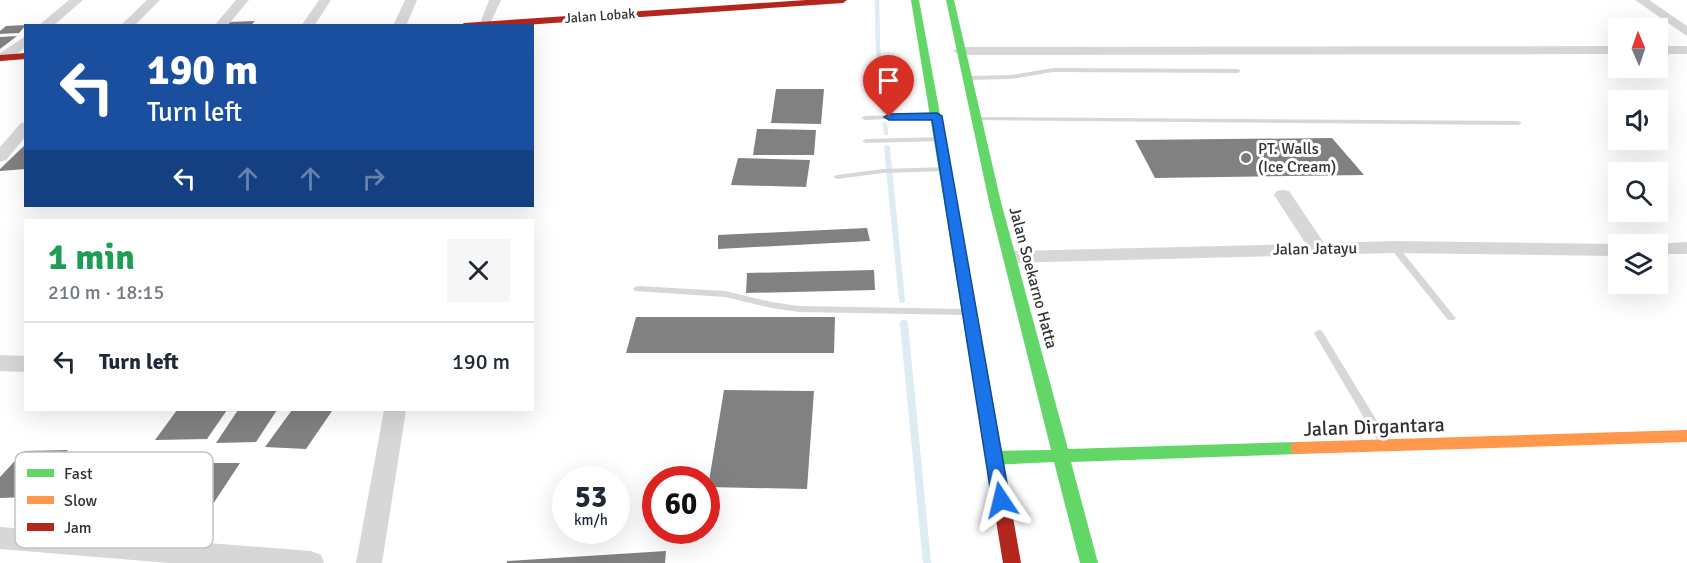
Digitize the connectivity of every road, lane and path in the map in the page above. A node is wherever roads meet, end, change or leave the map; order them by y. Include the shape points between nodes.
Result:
1 (77, 0) edge
2 (154, 0) edge
3 (243, 0) edge
4 (325, 0) edge
5 (411, 0) edge
6 (495, 0) edge
7 (843, 0) edge
8 (915, 0) edge
9 (950, 0) edge
10 (1641, 0) edge
11 (47, 24) edge
12 (128, 24) edge
13 (222, 24) edge
14 (308, 24) edge
15 (400, 24) edge
16 (484, 24) edge
17 (1687, 32) edge
18 (24, 41) edge
19 (1608, 50) edge
20 (1668, 50) edge
21 (1687, 50) edge
22 (960, 51) junction
23 (24, 56) edge
24 (1, 58) edge
25 (1238, 71) dead end
26 (966, 78) junction
27 (937, 116) junction
28 (865, 118) dead end
29 (976, 119) junction
30 (1518, 123) dead end
31 (24, 128) edge
32 (941, 139) junction
33 (866, 141) dead end
34 (0, 157) edge
35 (947, 169) junction
36 (837, 177) dead end
37 (1283, 195) dead end
38 (1394, 247) junction
39 (1318, 248) junction
40 (1687, 248) edge
41 (1668, 249) edge
42 (1608, 250) edge
43 (1011, 256) junction
44 (638, 289) dead end
45 (970, 312) junction
46 (1451, 318) dead end
47 (1319, 333) dead end
48 (0, 363) edge
49 (24, 364) edge
50 (395, 411) edge
51 (1687, 436) edge
52 (1387, 446) junction
53 (1062, 455) junction
54 (993, 458) junction
55 (0, 538) edge
56 (15, 539) edge
57 (124, 548) edge
58 (311, 563) edge
59 (369, 563) edge
60 (1012, 563) edge
61 (1089, 563) edge

1 - 11 street
2 - 12 street
3 - 13 street
4 - 14 street
5 - 15 street
6 - 16 street
7 - 16 main road, Jalan Lobak
8 - 27 main road
9 - 22 main road, Jalan Soekarno Hatta
10 - 17 street
18 - 24 street
19 - 22 street
20 - 21 street
22 - 26 main road, Jalan Soekarno Hatta
23 - 24 main road
25 - 26 lane via 1053,70 1011,77
26 - 29 main road, Jalan Soekarno Hatta
27 - 28 lane
27 - 32 main road
29 - 30 lane
29 - 43 main road, Jalan Soekarno Hatta
31 - 34 street
32 - 33 lane
32 - 35 main road
35 - 36 lane
35 - 45 main road
37 - 39 street
38 - 39 street, Jalan Jatayu
38 - 42 street, Jalan Jatayu
38 - 46 lane
39 - 43 street, Jalan Jatayu
40 - 41 street
43 - 53 main road, Jalan Soekarno Hatta
44 - 45 lane via 725,294 799,309
45 - 54 main road
47 - 52 lane
48 - 49 street
50 - 59 street
51 - 52 main road, Jalan Dirgantara
52 - 53 main road, Jalan Dirgantara
53 - 54 main road, Jalan Dirgantara
53 - 61 main road, Jalan Soekarno Hatta
54 - 60 main road
55 - 56 street
57 - 58 street

